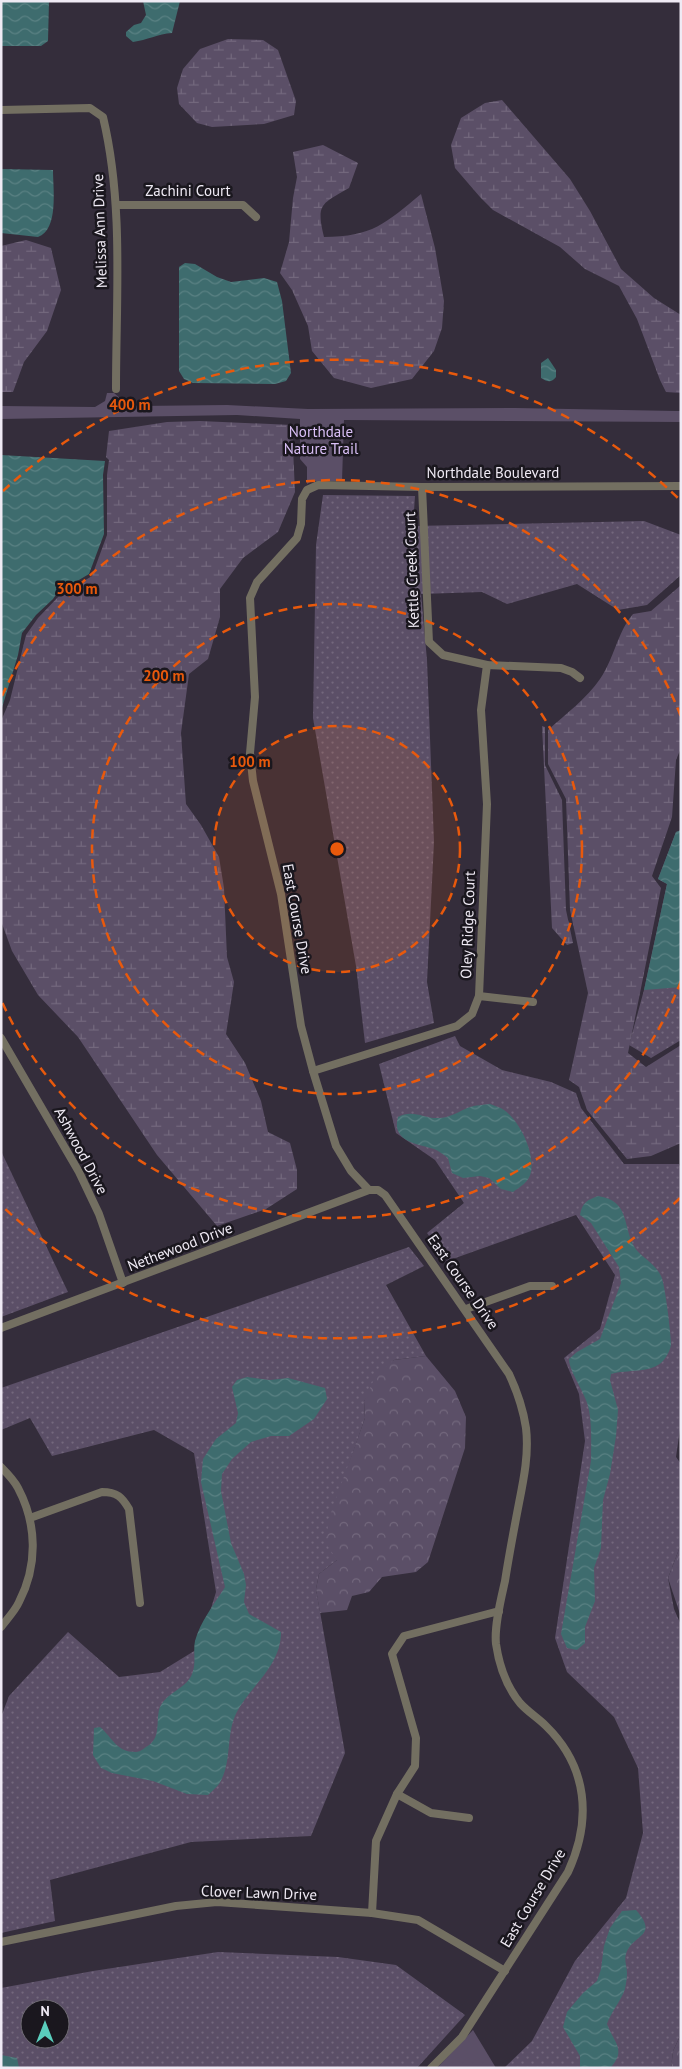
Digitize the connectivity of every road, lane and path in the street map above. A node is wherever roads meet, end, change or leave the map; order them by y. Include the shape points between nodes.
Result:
1 (1, 110) edge
2 (116, 205) junction
3 (256, 217) dead end
4 (116, 389) dead end
5 (681, 486) edge
6 (422, 487) junction
7 (307, 490) joint
8 (487, 665) junction
9 (580, 678) dead end
10 (479, 996) junction
11 (533, 1002) dead end
12 (1, 1038) edge
13 (312, 1071) junction
14 (369, 1190) junction
15 (123, 1283) junction
16 (552, 1286) dead end
17 (466, 1310) junction
18 (1, 1328) edge
19 (1, 1467) edge
20 (30, 1518) junction
21 (140, 1603) dead end
22 (499, 1611) junction
23 (1, 1627) edge
24 (397, 1794) junction
25 (469, 1818) dead end
26 (372, 1913) junction
27 (1, 1942) edge
28 (505, 1971) junction
29 (431, 2068) edge

1 - 2 street, Melissa Ann Drive via 90,108 103,117
2 - 3 street, Zachini Court via 243,205
2 - 4 street, Melissa Ann Drive
5 - 6 street, Northdale Boulevard
6 - 7 street, Northdale Boulevard via 318,484
6 - 8 street, Kettle Creek Court via 429,642 443,655
7 - 13 street, East Course Drive via 302,499 302,524 297,538 257,582 250,598 255,697 250,753 253,781 281,894 301,1026
8 - 9 street, Kettle Creek Court via 561,668
8 - 10 street, Oley Ridge Court via 481,710 487,804
10 - 11 street
10 - 13 street, Oley Ridge Court via 472,1014 457,1026
12 - 15 street, Ashwood Drive via 79,1172 99,1214
13 - 14 street, East Course Drive via 336,1146
14 - 15 street, Nethewood Drive
14 - 17 street, East Course Drive via 378,1190 385,1195
15 - 18 street, Nethewood Drive
16 - 17 street via 530,1286
17 - 22 street, East Course Drive via 509,1374 520,1400 526,1429 527,1462
19 - 20 street via 17,1487
20 - 21 street via 102,1492 121,1496 129,1509
20 - 23 street via 33,1540 27,1585
22 - 24 street via 404,1636 392,1654 416,1738 415,1766
22 - 28 street, East Course Drive via 496,1644 505,1679 521,1703 547,1726 565,1748 583,1797 583,1825 568,1872
24 - 25 street via 431,1813
24 - 26 street via 376,1841
26 - 27 street, Clover Lawn Drive via 217,1902 176,1906
26 - 28 street, Clover Lawn Drive via 418,1920
28 - 29 street, East Course Drive via 462,2037

